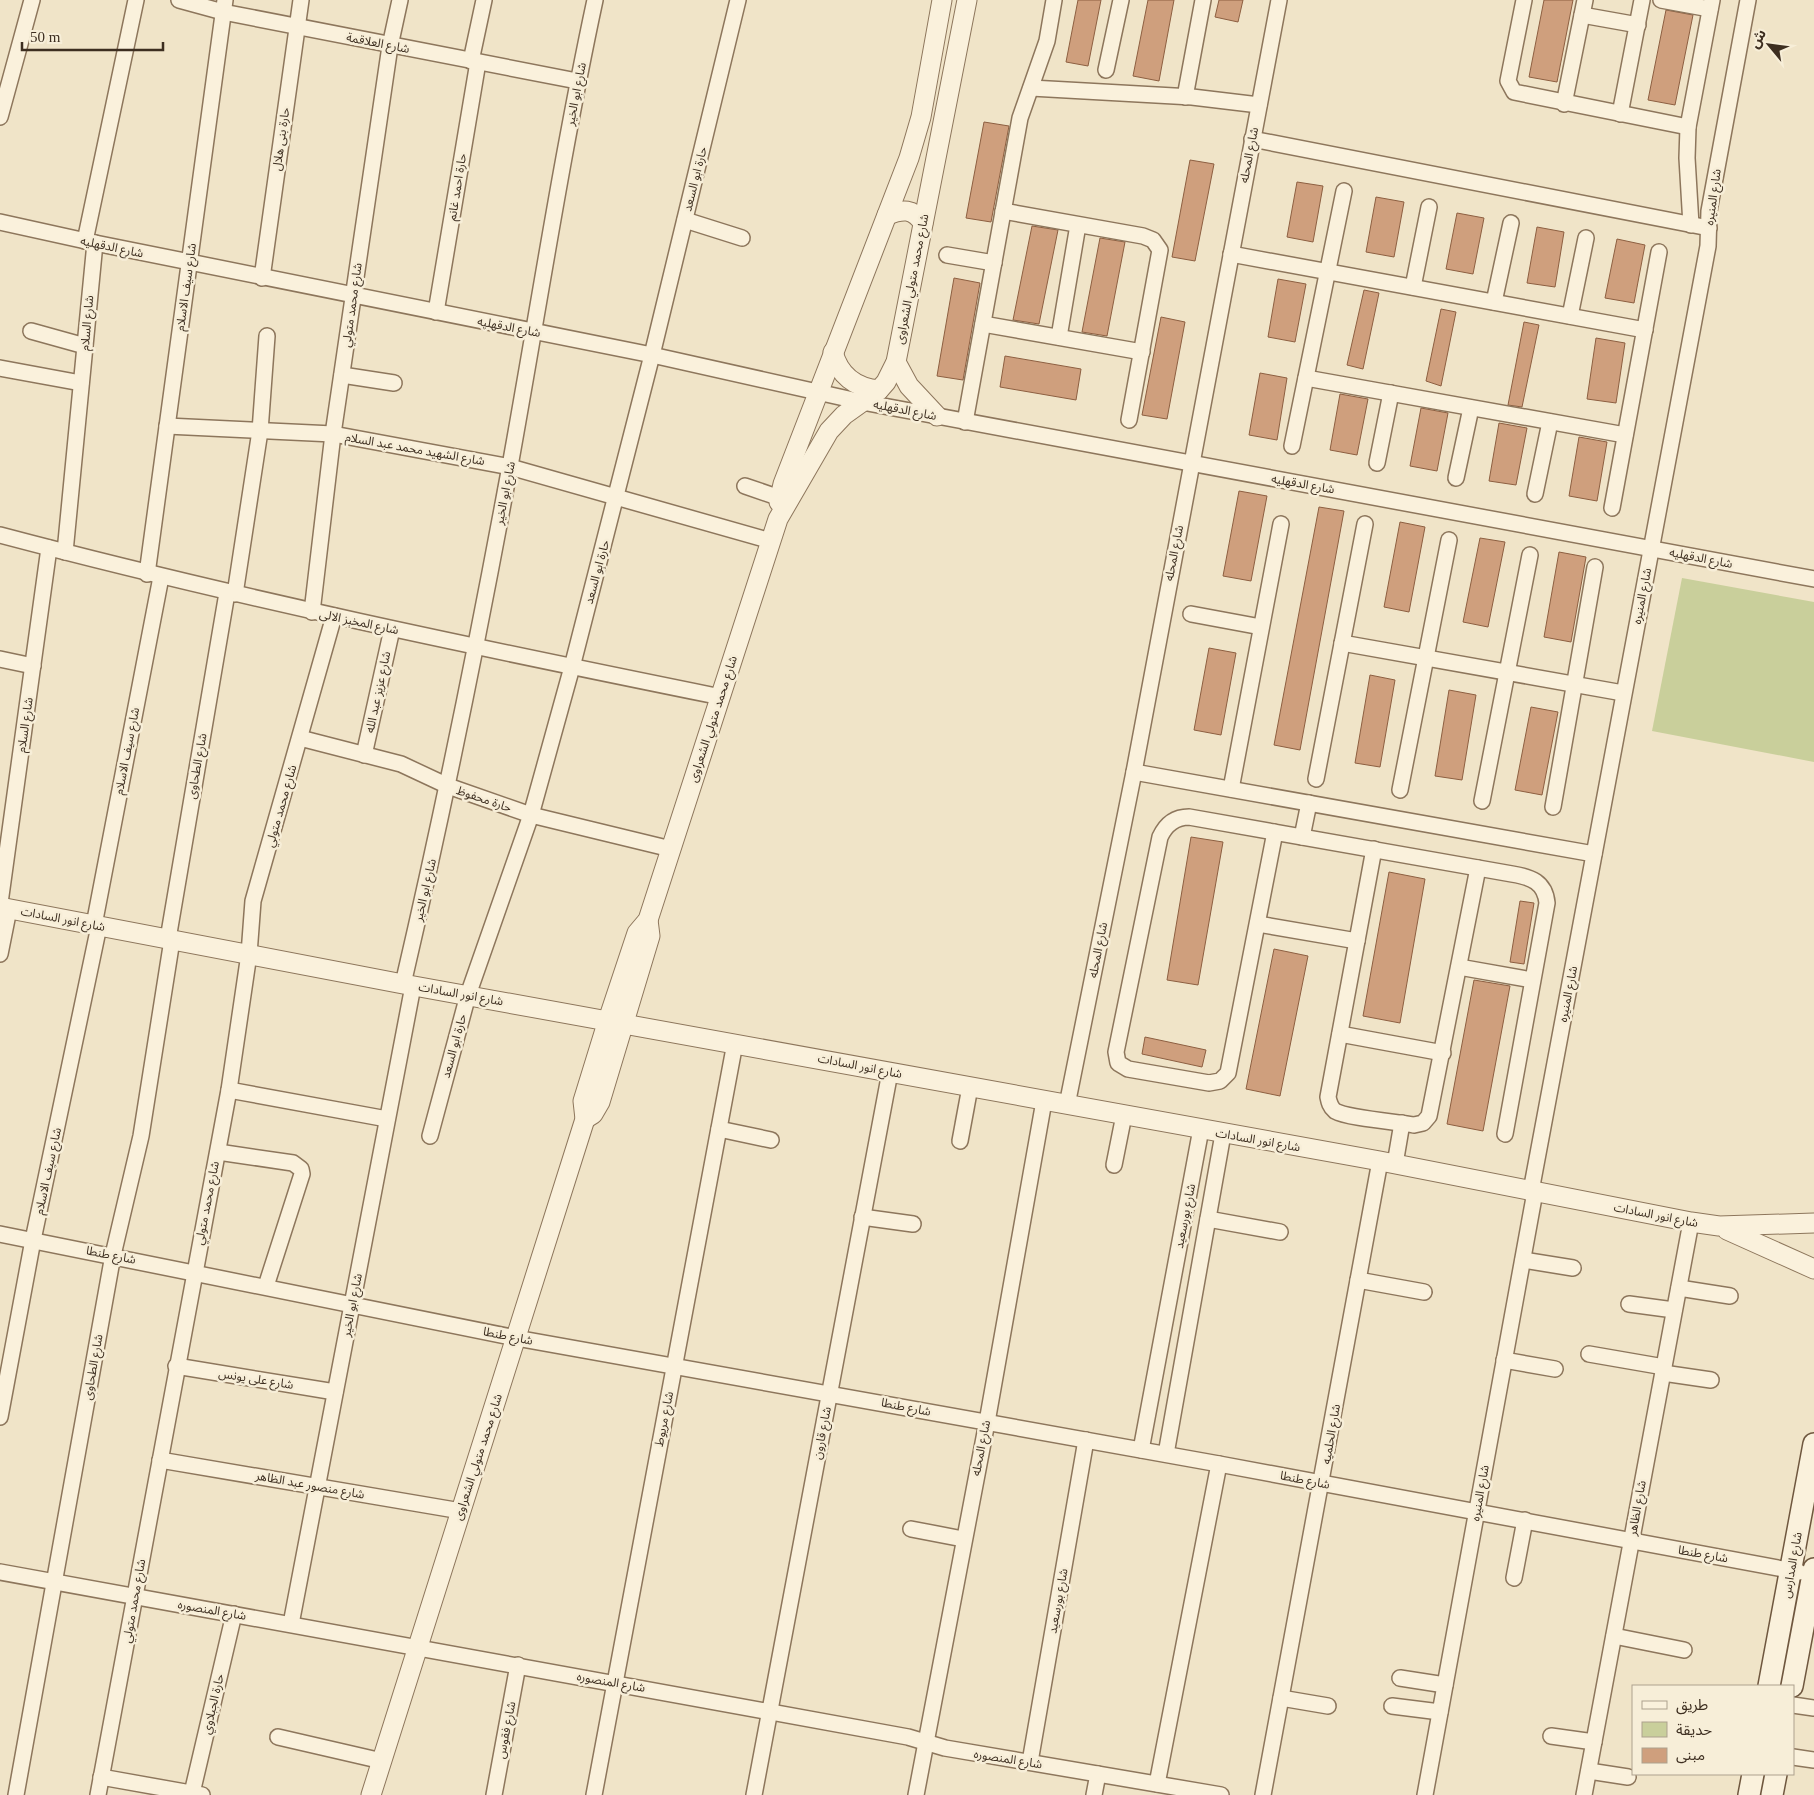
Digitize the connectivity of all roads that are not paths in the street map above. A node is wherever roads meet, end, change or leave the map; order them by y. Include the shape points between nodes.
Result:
1 (32, 0) edge
2 (136, 0) edge
3 (179, 0) edge
4 (301, 0) edge
5 (400, 0) edge
6 (484, 0) edge
7 (595, 0) edge
8 (738, 0) edge
9 (942, 0) edge
10 (967, 0) edge
11 (1054, 0) edge
12 (1121, 0) edge
13 (1202, 0) edge
14 (1279, 0) edge
15 (1524, 0) edge
16 (1642, 0) edge
17 (1662, 0) edge
18 (1748, 0) edge
19 (1711, 4) edge
20 (224, 6) edge
21 (1584, 7) edge
22 (1638, 25) junction
23 (297, 27) junction
24 (390, 46) junction
25 (475, 62) junction
26 (1106, 70) dead end
27 (577, 81) junction
28 (1031, 88) junction
29 (1185, 97) junction
30 (1564, 104) junction
31 (1259, 105) junction
32 (1620, 114) junction
33 (0, 117) edge
34 (1688, 127) junction
35 (1252, 139) junction
36 (1344, 191) dead end
37 (1429, 207) dead end
38 (1003, 211) junction
39 (887, 214) junction
40 (685, 220) junction
41 (0, 222) edge
42 (923, 223) junction
43 (1511, 223) dead end
44 (1078, 225) junction
45 (1691, 225) junction
46 (1709, 228) junction
47 (742, 238) dead end
48 (1586, 238) dead end
49 (90, 242) junction
50 (1660, 252) dead end
51 (1231, 254) junction
52 (947, 255) dead end
53 (190, 263) junction
54 (994, 263) junction
55 (1328, 271) junction
56 (262, 278) junction
57 (1413, 287) junction
58 (354, 296) junction
59 (1494, 302) junction
60 (436, 312) junction
61 (1570, 316) junction
62 (983, 324) junction
63 (1645, 330) junction
64 (31, 331) dead end
65 (534, 332) junction
66 (267, 336) dead end
67 (1059, 337) junction
68 (85, 346) junction
69 (833, 352) junction
70 (1142, 352) junction
71 (652, 356) junction
72 (896, 362) junction
73 (0, 368) edge
74 (342, 375) junction
75 (1306, 378) junction
76 (82, 383) junction
77 (394, 383) dead end
78 (879, 390) junction
79 (818, 393) junction
80 (1391, 393) junction
81 (862, 402) junction
82 (1471, 408) junction
83 (937, 416) junction
84 (1129, 420) dead end
85 (965, 422) junction
86 (1550, 422) junction
87 (168, 426) junction
88 (260, 431) junction
89 (334, 434) junction
90 (1626, 435) junction
91 (1292, 446) dead end
92 (1191, 463) junction
93 (1376, 463) dead end
94 (510, 467) junction
95 (1456, 478) dead end
96 (746, 486) dead end
97 (1536, 494) dead end
98 (617, 496) junction
99 (780, 498) junction
100 (1612, 508) dead end
101 (778, 518) junction
102 (1281, 524) dead end
103 (1365, 524) dead end
104 (0, 535) edge
105 (1449, 540) dead end
106 (771, 541) junction
107 (49, 548) junction
108 (1651, 548) junction
109 (65, 552) junction
110 (1530, 555) dead end
111 (1595, 567) dead end
112 (154, 575) junction
113 (1814, 579) edge
114 (231, 593) junction
115 (312, 612) junction
116 (1191, 614) dead end
117 (334, 616) junction
118 (1261, 627) junction
119 (392, 629) junction
120 (1342, 643) junction
121 (476, 647) junction
122 (1426, 658) junction
123 (0, 659) edge
124 (33, 666) junction
125 (572, 667) junction
126 (1507, 672) junction
127 (1575, 685) junction
128 (1623, 693) junction
129 (721, 697) junction
130 (300, 738) junction
131 (364, 755) junction
132 (1134, 772) junction
133 (1316, 779) dead end
134 (448, 786) junction
135 (1231, 789) junction
136 (1400, 790) dead end
137 (1482, 801) dead end
138 (1309, 803) junction
139 (1553, 807) dead end
140 (531, 815) junction
141 (1275, 832) junction
142 (1302, 837) junction
143 (4, 847) edge
144 (671, 849) junction
145 (1374, 849) junction
146 (1594, 854) junction
147 (1478, 868) junction
148 (3, 906) edge
149 (1258, 924) junction
150 (97, 925) junction
151 (170, 939) junction
152 (1357, 941) junction
153 (0, 954) edge
154 (249, 954) junction
155 (1459, 967) junction
156 (1532, 980) junction
157 (408, 985) junction
158 (468, 996) junction
159 (616, 1022) junction
160 (1340, 1034) junction
161 (735, 1043) junction
162 (1443, 1053) junction
163 (890, 1072) junction
164 (970, 1087) junction
165 (229, 1090) junction
166 (1044, 1101) junction
167 (1067, 1105) junction
168 (1124, 1115) junction
169 (387, 1119) junction
170 (1402, 1123) junction
171 (719, 1129) junction
172 (1201, 1130) junction
173 (1223, 1134) junction
174 (1505, 1134) dead end
175 (430, 1136) dead end
176 (771, 1140) dead end
177 (960, 1141) dead end
178 (218, 1152) junction
179 (1387, 1163) junction
180 (1114, 1166) dead end
181 (1533, 1191) junction
182 (862, 1217) junction
183 (1208, 1219) junction
184 (1691, 1222) junction
185 (1814, 1223) edge
186 (913, 1224) dead end
187 (1719, 1226) junction
188 (1280, 1232) dead end
189 (0, 1234) edge
190 (33, 1240) junction
191 (113, 1255) junction
192 (1523, 1260) junction
193 (1573, 1268) dead end
194 (1814, 1269) edge
195 (194, 1271) junction
196 (1358, 1280) junction
197 (266, 1286) junction
198 (1679, 1288) junction
199 (1424, 1292) dead end
200 (1730, 1296) dead end
201 (352, 1304) junction
202 (1629, 1304) dead end
203 (1674, 1310) junction
204 (516, 1338) junction
205 (1589, 1354) dead end
206 (1504, 1360) junction
207 (675, 1364) junction
208 (176, 1366) junction
209 (1555, 1369) dead end
210 (1663, 1370) junction
211 (1711, 1380) dead end
212 (335, 1392) junction
213 (829, 1392) junction
214 (0, 1417) edge
215 (987, 1422) junction
216 (1086, 1440) junction
217 (1814, 1444) edge
218 (1141, 1450) junction
219 (1166, 1454) junction
220 (160, 1460) junction
221 (1219, 1464) junction
222 (1322, 1483) junction
223 (317, 1487) junction
224 (461, 1511) junction
225 (1477, 1512) junction
226 (1525, 1520) junction
227 (911, 1530) dead end
228 (963, 1540) junction
229 (1632, 1541) junction
230 (1791, 1570) junction
231 (0, 1572) edge
232 (1814, 1573) edge
233 (1514, 1578) dead end
234 (54, 1582) junction
235 (134, 1596) junction
236 (234, 1614) junction
237 (291, 1624) junction
238 (1614, 1636) junction
239 (418, 1647) junction
240 (1684, 1650) dead end
241 (518, 1665) junction
242 (1400, 1678) dead end
243 (615, 1683) junction
244 (1445, 1685) junction
245 (1769, 1685) edge
246 (1792, 1685) edge
247 (1281, 1698) junction
248 (1794, 1705) edge
249 (1328, 1706) dead end
250 (1392, 1706) dead end
251 (1814, 1708) edge
252 (769, 1711) junction
253 (1440, 1712) junction
254 (1551, 1736) dead end
255 (278, 1737) dead end
256 (925, 1742) junction
257 (1594, 1742) junction
258 (1794, 1757) edge
259 (1814, 1760) edge
260 (382, 1761) junction
261 (1030, 1762) junction
262 (1589, 1771) junction
263 (1098, 1774) junction
264 (1753, 1775) edge
265 (1776, 1775) edge
266 (101, 1777) junction
267 (1628, 1777) dead end
268 (1157, 1784) junction
269 (197, 1794) edge
270 (16, 1795) edge
271 (98, 1795) edge
272 (371, 1795) edge
273 (494, 1795) edge
274 (594, 1795) edge
275 (754, 1795) edge
276 (916, 1795) edge
277 (1094, 1795) edge
278 (1221, 1795) edge
279 (1263, 1795) edge
280 (1424, 1795) edge
281 (1584, 1795) edge
282 (1749, 1795) edge
283 (1772, 1795) edge

1 - 33 street
2 - 49 street, شارع السلام
3 - 20 street, شارع العلاقمة
4 - 23 street, حارة بنى هلال
5 - 24 street, شارع محمد متولي
6 - 25 street, حارة احمد غانم
7 - 27 street, شارع ابو الخير
8 - 40 street, حارة ابو السعد
9 - 39 street, شارع محمد متولي الشعراوى via 917,131
10 - 42 street, شارع محمد متولي الشعراوى
11 - 28 street via 1047,41
12 - 26 street
13 - 29 street
14 - 31 street, شارع المحله
15 - 30 street via 1509,85 1518,95
16 - 22 street
17 - 19 street
18 - 46 street, شارع المنيره via 1709,211
19 - 34 street
20 - 23 street, شارع العلاقمة
20 - 53 street, شارع سيف الاسلام
21 - 22 street
21 - 30 street
22 - 32 street
23 - 24 street, شارع العلاقمة
23 - 56 street, حارة بنى هلال
24 - 25 street, شارع العلاقمة
24 - 58 street, شارع محمد متولي
25 - 27 street, شارع العلاقمة
25 - 60 street, حارة احمد غانم
27 - 65 street, شارع ابو الخير
28 - 29 street
28 - 38 street via 1020,118
29 - 31 street
30 - 32 street
31 - 35 street, شارع المحله
32 - 34 street
34 - 45 street
35 - 45 street
35 - 51 street, شارع المحله
36 - 55 street
37 - 57 street
38 - 44 street
38 - 54 street
39 - 42 street via 908,210 917,214
39 - 69 street, شارع محمد متولي الشعراوى
40 - 47 street
40 - 71 street, حارة ابو السعد
41 - 49 street, شارع الدقهليه
42 - 72 street, شارع محمد متولي الشعراوى
43 - 59 street
44 - 67 street
44 - 70 street via 1143,236 1153,240 1160,250
45 - 46 street
46 - 108 street, شارع المنيره
48 - 61 street
49 - 53 street, شارع الدقهليه
49 - 68 street, شارع السلام
50 - 63 street
51 - 55 street
51 - 92 street, شارع المحله
52 - 54 street
53 - 56 street, شارع الدقهليه
53 - 87 street, شارع سيف الاسلام
54 - 62 street
55 - 57 street
55 - 75 street
56 - 58 street, شارع الدقهليه
57 - 59 street
58 - 60 street, شارع الدقهليه
58 - 74 street, شارع محمد متولي
59 - 61 street
60 - 65 street, شارع الدقهليه
61 - 63 street
62 - 67 street
62 - 85 street
63 - 90 street
64 - 68 street
65 - 71 street, شارع الدقهليه
65 - 94 street, شارع ابو الخير
66 - 88 street, شارع الطحاوى
67 - 70 street
68 - 76 street, شارع السلام
69 - 78 street via 840,369 852,382
69 - 79 street, شارع محمد متولي الشعراوى
70 - 84 street
71 - 79 street, شارع الدقهليه
71 - 98 street, حارة ابو السعد
72 - 78 street, شارع محمد متولي الشعراوى
72 - 83 street via 909,386
73 - 76 street
74 - 77 street
74 - 89 street, شارع محمد متولي
75 - 80 street
75 - 91 street
76 - 109 street, شارع السلام
78 - 81 street, شارع محمد متولي الشعراوى
79 - 81 street, شارع الدقهليه
79 - 99 street, شارع محمد متولي الشعراوى
80 - 82 street
80 - 93 street
81 - 83 street, شارع الدقهليه
81 - 101 street, شارع محمد متولي الشعراوى via 836,423 822,440
82 - 86 street
82 - 95 street
83 - 85 street, شارع الدقهليه
85 - 92 street, شارع الدقهليه
86 - 90 street
86 - 97 street
87 - 88 street, شارع الشهيد محمد عبد السلام
87 - 112 street, شارع سيف الاسلام
88 - 89 street, شارع الشهيد محمد عبد السلام
88 - 114 street, شارع الطحاوى
89 - 94 street, شارع الشهيد محمد عبد السلام
89 - 115 street, شارع محمد متولي
90 - 100 street
92 - 108 street, شارع الدقهليه
92 - 132 street, شارع المحله
94 - 98 street, شارع الشهيد محمد عبد السلام
94 - 121 street, شارع ابو الخير
96 - 99 street
98 - 106 street, شارع الشهيد محمد عبد السلام
98 - 125 street, حارة ابو السعد
99 - 101 street, شارع محمد متولي الشعراوى
101 - 106 street, شارع محمد متولي الشعراوى
102 - 118 street
103 - 120 street
104 - 107 street, شارع المخبز الالى
105 - 122 street
106 - 129 street, شارع محمد متولي الشعراوى
107 - 109 street, شارع المخبز الالى
107 - 124 street, شارع السلام
108 - 113 street, شارع الدقهليه
108 - 128 street, شارع المنيره
109 - 112 street, شارع المخبز الالى
110 - 126 street
111 - 127 street
112 - 114 street, شارع المخبز الالى
112 - 150 street, شارع سيف الاسلام
114 - 115 street, شارع المخبز الالى
114 - 151 street, شارع الطحاوى
115 - 117 street, شارع المخبز الالى
116 - 118 street
117 - 119 street, شارع المخبز الالى
117 - 130 street, شارع محمد متولي
118 - 135 street
119 - 121 street, شارع المخبز الالى
119 - 131 street, شارع عزيز عبد الله
120 - 122 street
120 - 133 street
121 - 125 street, شارع المخبز الالى
121 - 134 street, شارع ابو الخير
122 - 126 street
122 - 136 street
123 - 124 street
124 - 143 street, شارع السلام
125 - 129 street, شارع المخبز الالى
125 - 140 street, حارة ابو السعد
126 - 127 street
126 - 137 street
127 - 128 street
127 - 139 street
128 - 146 street, شارع المنيره
129 - 144 street, شارع محمد متولي الشعراوى
130 - 131 street, حارة محفوظ
130 - 154 street, شارع محمد متولي via 253,902
131 - 134 street, حارة محفوظ via 401,764
132 - 135 street
132 - 167 street, شارع المحله
134 - 140 street, حارة محفوظ
134 - 157 street, شارع ابو الخير
135 - 138 street
138 - 142 street
138 - 146 street
140 - 144 street, حارة محفوظ
140 - 158 street, حارة ابو السعد
141 - 142 street
141 - 149 street
141 - 149 street via 1189,817 1177,818 1163,831 1116,1052 1116,1060 1121,1066 1208,1084 1224,1077 1231,1068
142 - 145 street
143 - 148 street, شارع السلام
144 - 159 street, شارع محمد متولي الشعراوى via 648,920 637,933
145 - 147 street
145 - 152 street
146 - 181 street, شارع المنيره
147 - 155 street
147 - 156 street via 1526,876 1543,889 1547,903
148 - 150 street, شارع انور السادات
148 - 153 street, شارع السلام
149 - 152 street
150 - 151 street, شارع انور السادات
150 - 190 street, شارع سيف الاسلام
151 - 154 street, شارع انور السادات
151 - 191 street, شارع الطحاوى via 141,1136
152 - 160 street
154 - 157 street, شارع انور السادات
154 - 165 street, شارع محمد متولي
155 - 156 street
155 - 162 street
156 - 174 street
157 - 158 street, شارع انور السادات
157 - 169 street, شارع ابو الخير
158 - 159 street, شارع انور السادات
158 - 175 street, حارة ابو السعد
159 - 161 street, شارع انور السادات
159 - 204 street, شارع محمد متولي الشعراوى via 583,1101 585,1119
160 - 162 street
160 - 170 street via 1328,1097 1331,1107 1340,1113
161 - 163 street, شارع انور السادات
161 - 171 street, شارع مريوط
162 - 170 street via 1429,1116 1419,1124
163 - 164 street, شارع انور السادات
163 - 182 street, شارع قارون
164 - 166 street, شارع انور السادات
164 - 177 street
165 - 169 street
165 - 178 street, شارع محمد متولي
166 - 167 street, شارع انور السادات
166 - 215 street, شارع المحله
167 - 168 street, شارع انور السادات
168 - 172 street, شارع انور السادات
168 - 180 street
169 - 201 street, شارع ابو الخير
170 - 179 street, شارع الحلميه
171 - 176 street
171 - 207 street, شارع مريوط
172 - 173 street, شارع انور السادات
172 - 218 street, شارع بورسعيد
173 - 179 street, شارع انور السادات
173 - 183 street, شارع بورسعيد
178 - 195 street, شارع محمد متولي
178 - 197 street via 293,1163 301,1169
179 - 181 street, شارع انور السادات
179 - 196 street, شارع الحلميه
181 - 184 street, شارع انور السادات
181 - 192 street, شارع المنيره
182 - 186 street
182 - 213 street, شارع قارون
183 - 188 street
183 - 219 street, شارع بورسعيد
184 - 187 street, شارع انور السادات
184 - 198 street, شارع الظاهر
185 - 187 street, شارع انور السادات
187 - 194 street, شارع انور السادات
189 - 190 street, شارع طنطا
190 - 191 street, شارع طنطا
190 - 214 street, شارع سيف الاسلام
191 - 195 street, شارع طنطا
191 - 234 street, شارع الطحاوى
192 - 193 street
192 - 206 street, شارع المنيره
195 - 197 street, شارع طنطا
195 - 208 street, شارع محمد متولي
196 - 199 street
196 - 222 street, شارع الحلميه
197 - 201 street, شارع طنطا
198 - 200 street
198 - 203 street, شارع الظاهر
201 - 204 street, شارع طنطا
201 - 212 street, شارع ابو الخير
202 - 203 street
203 - 210 street, شارع الظاهر
204 - 207 street, شارع طنطا
204 - 224 street, شارع محمد متولي الشعراوى
205 - 210 street
206 - 209 street
206 - 225 street, شارع المنيره
207 - 213 street, شارع طنطا
207 - 243 street, شارع مريوط
208 - 212 street, شارع على يونس
208 - 220 street, شارع محمد متولي
210 - 211 street
210 - 229 street, شارع الظاهر
212 - 223 street, شارع ابو الخير
213 - 215 street, شارع طنطا
213 - 252 street, شارع قارون
215 - 216 street, شارع طنطا
215 - 228 street, شارع المحله
216 - 218 street, شارع طنطا
216 - 261 street, شارع بورسعيد
217 - 230 main road, شارع المدارس
218 - 219 street, شارع طنطا
219 - 221 street, شارع طنطا
220 - 223 street, شارع منصور عبد الظاهر
220 - 235 street, شارع محمد متولي
221 - 222 street, شارع طنطا
221 - 268 street
222 - 225 street, شارع طنطا
222 - 247 street, شارع الحلميه
223 - 224 street, شارع منصور عبد الظاهر
223 - 237 street, شارع ابو الخير
224 - 239 street, شارع محمد متولي الشعراوى
225 - 226 street, شارع طنطا
225 - 244 street, شارع المنيره
226 - 229 street, شارع طنطا
226 - 233 street
227 - 228 street
228 - 256 street, شارع المحله
229 - 230 street, شارع طنطا
229 - 238 street, شارع الظاهر
230 - 232 street, شارع طنطا
230 - 245 main road, شارع المدارس
231 - 234 street, شارع المنصوره
232 - 246 main road, شارع المدارس
234 - 235 street, شارع المنصوره
234 - 270 street, شارع الطحاوى
235 - 236 street, شارع المنصوره
235 - 266 street, شارع محمد متولي
236 - 237 street, شارع المنصوره
236 - 269 street, حارة الجبلاوي
237 - 239 street, شارع المنصوره
238 - 240 street
238 - 257 street, شارع الظاهر
239 - 241 street, شارع المنصوره
239 - 260 street, شارع محمد متولي الشعراوى
241 - 243 street, شارع المنصوره
241 - 273 street, شارع فقوس
242 - 244 street
243 - 252 street, شارع المنصوره
243 - 274 street, شارع مريوط
244 - 253 street, شارع المنيره
247 - 249 street
247 - 279 street, شارع الحلميه
248 - 251 street
250 - 253 street
252 - 256 street, شارع المنصوره
252 - 275 street, شارع قارون
253 - 280 street, شارع المنيره
254 - 257 street
255 - 260 street
256 - 261 street, شارع المنصوره
256 - 276 street, شارع المحله
257 - 262 street, شارع الظاهر
258 - 259 street
260 - 272 street, شارع محمد متولي الشعراوى
261 - 263 street, شارع المنصوره
262 - 267 street
262 - 281 street, شارع الظاهر
263 - 268 street, شارع المنصوره
263 - 277 street
264 - 282 main road
265 - 283 main road
266 - 269 street
266 - 271 street, شارع محمد متولي
268 - 278 street, شارع المنصوره

